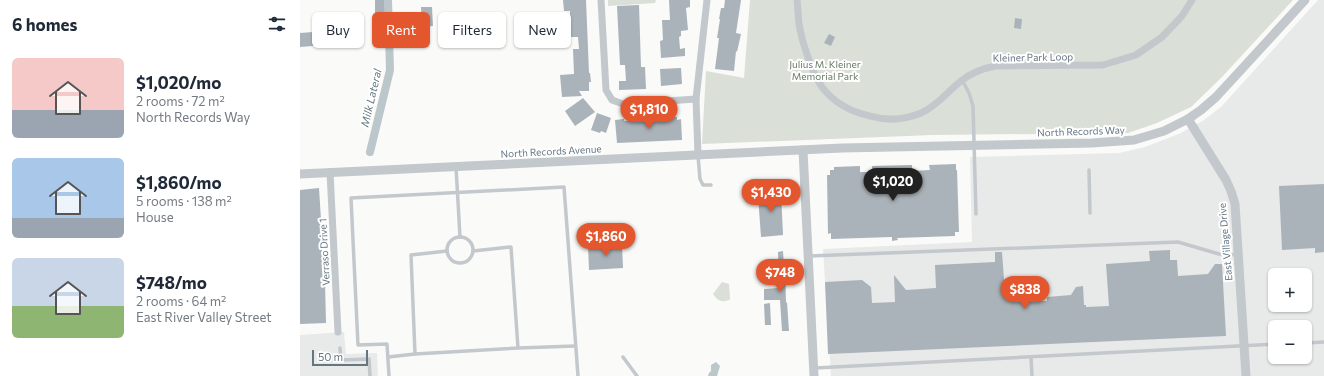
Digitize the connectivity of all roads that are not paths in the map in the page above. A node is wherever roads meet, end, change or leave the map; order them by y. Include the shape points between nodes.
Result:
1 (602, 0) edge
2 (707, 0) edge
3 (798, 0) edge
4 (1192, 0) edge
5 (1305, 0) edge
6 (962, 80) junction
7 (696, 99) junction
8 (1188, 119) junction
9 (974, 145) junction
10 (803, 150) junction
11 (698, 155) junction
12 (456, 166) junction
13 (1089, 170) dead end
14 (330, 172) junction
15 (300, 174) edge
16 (712, 185) dead end
17 (458, 193) junction
18 (1090, 213) dead end
19 (976, 214) dead end
20 (460, 237) junction
21 (447, 251) junction
22 (473, 251) junction
23 (1238, 255) junction
24 (808, 256) junction
25 (338, 332) dead end
26 (1312, 342) edge
27 (1324, 342) edge
28 (1268, 344) edge
29 (575, 346) junction
30 (1244, 346) junction
31 (340, 348) dead end
32 (518, 348) junction
33 (415, 354) junction
34 (388, 356) junction
35 (1031, 357) junction
36 (623, 358) dead end
37 (813, 372) edge
38 (370, 376) edge
39 (389, 376) edge
40 (578, 376) edge
41 (637, 376) edge
42 (1032, 376) edge
43 (1246, 376) edge

1 - 7 street via 606,90 612,100 622,104
2 - 7 street
3 - 6 street, Kleiner Park Loop via 799,24 813,71 822,87 838,103 850,110 882,119 902,119 920,114 934,106
4 - 6 street, Kleiner Park Loop via 1182,16 1162,38 1136,55 1103,66 996,66 982,69
5 - 8 street, North Records Way via 1216,96
6 - 9 lane via 973,106
7 - 11 street
8 - 9 street, North Records Way via 1154,134 1124,141
8 - 23 street, East Village Drive via 1231,191 1235,204
9 - 10 street, North Records Way
9 - 19 lane
10 - 11 street, North Records Avenue
10 - 24 street
11 - 12 street, North Records Avenue
11 - 16 lane via 700,179 703,185
12 - 14 street, North Records Avenue
12 - 17 lane
13 - 18 lane
14 - 15 street, North Records Avenue
14 - 25 street, Verraso Drive 1
17 - 20 lane
17 - 29 lane via 564,187
17 - 34 lane via 351,198 358,345 387,344
20 - 21 lane via 449,243
20 - 22 lane via 471,243
21 - 22 lane via 450,259 458,263 470,259
21 - 33 lane via 411,255
22 - 32 lane via 511,247
23 - 24 lane via 1219,254 1178,242
23 - 30 street, East Village Drive
24 - 37 street
26 - 27 lane
28 - 30 lane
29 - 32 lane
29 - 40 lane
30 - 35 lane
30 - 43 street, East Village Drive
31 - 38 lane via 341,360 369,359
32 - 33 lane
33 - 34 lane
34 - 39 lane
35 - 37 lane
35 - 42 lane
36 - 41 lane

